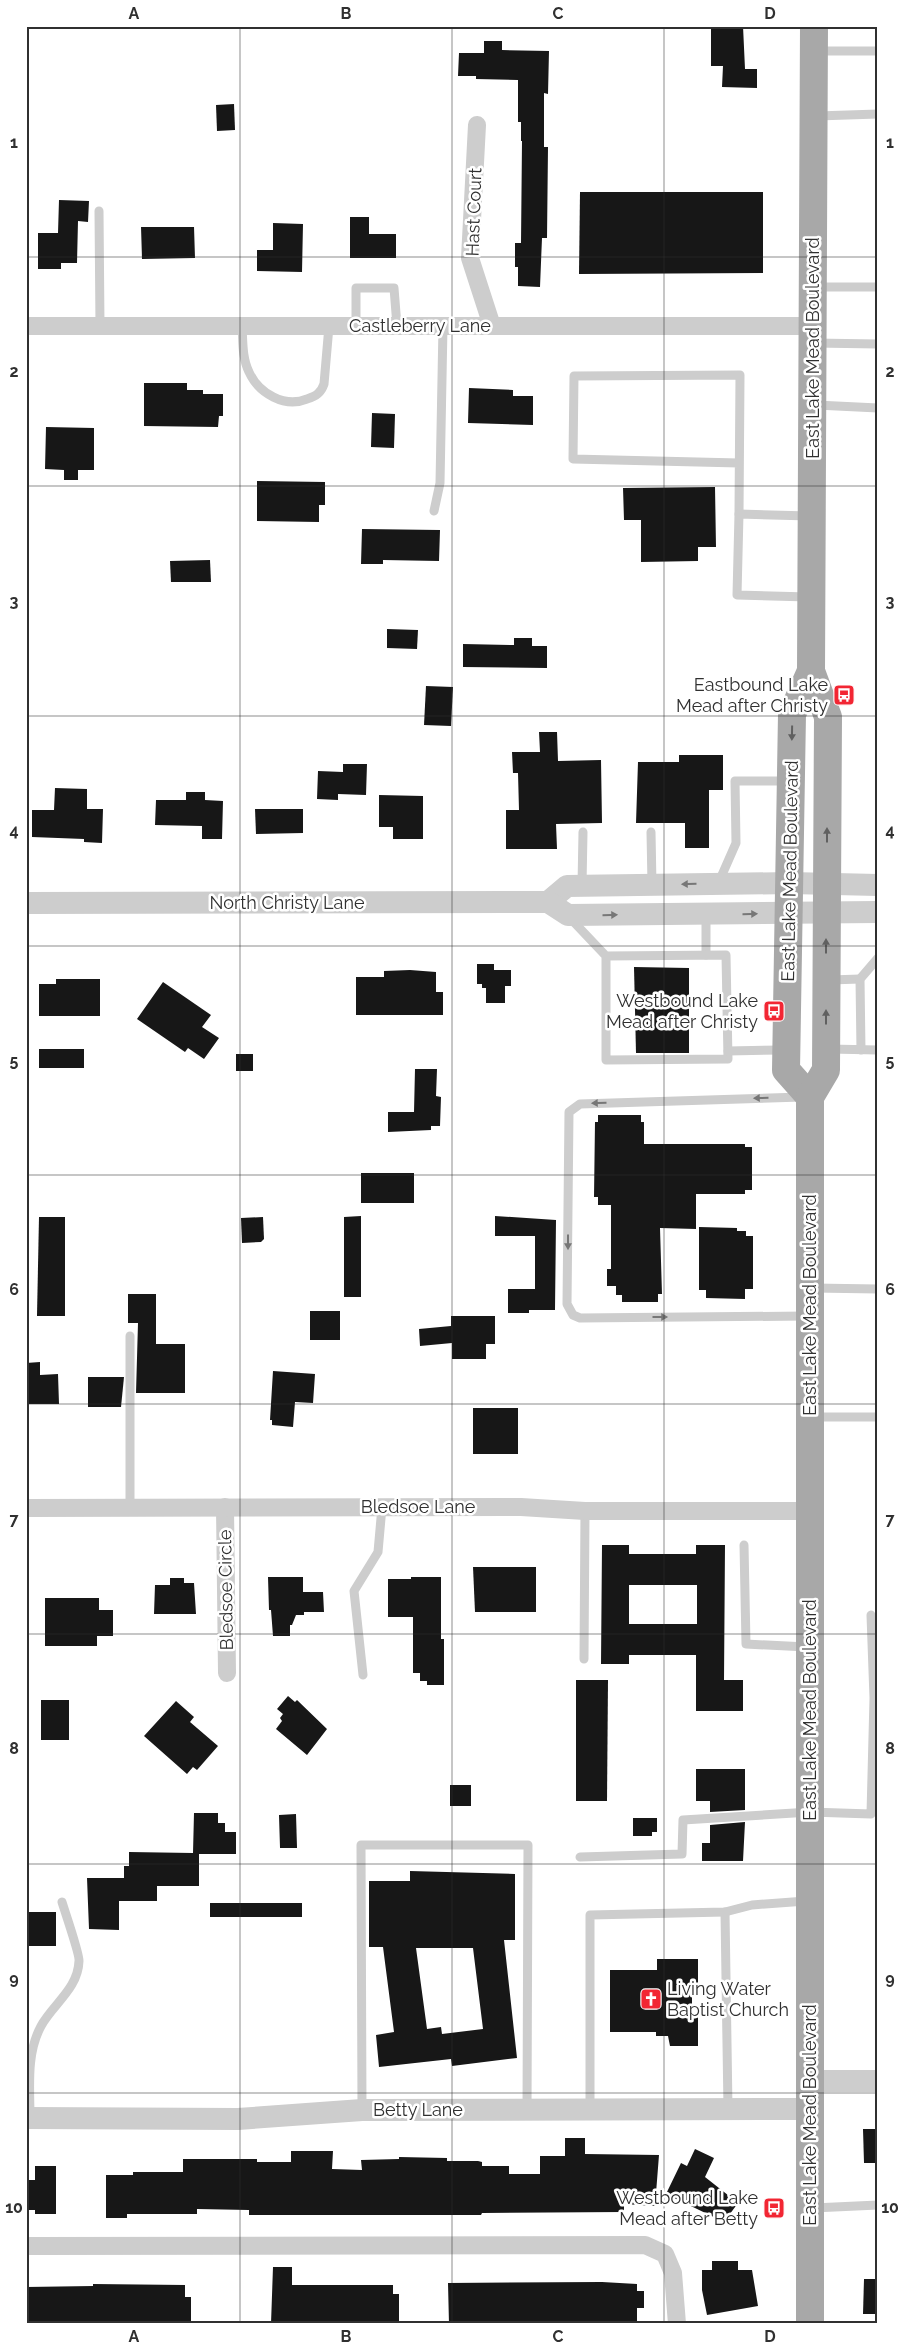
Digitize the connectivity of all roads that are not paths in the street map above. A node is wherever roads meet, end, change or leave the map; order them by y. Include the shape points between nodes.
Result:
1 (814, 39) edge
2 (878, 50) edge
3 (878, 114) edge
4 (814, 116) junction
5 (477, 125) dead end
6 (99, 211) dead end
7 (814, 287) junction
8 (878, 287) edge
9 (26, 326) edge
10 (100, 326) junction
11 (242, 326) junction
12 (329, 326) junction
13 (356, 326) junction
14 (397, 326) junction
15 (443, 326) junction
16 (492, 326) junction
17 (814, 334) junction
18 (878, 344) edge
19 (813, 405) junction
20 (878, 408) edge
21 (739, 463) junction
22 (434, 511) dead end
23 (739, 514) junction
24 (812, 516) junction
25 (812, 598) junction
26 (811, 670) junction
27 (791, 781) junction
28 (583, 832) dead end
29 (651, 832) dead end
30 (790, 883) junction
31 (718, 884) junction
32 (827, 884) junction
33 (652, 885) junction
34 (878, 885) edge
35 (582, 886) junction
36 (548, 902) junction
37 (26, 903) edge
38 (878, 912) edge
39 (789, 913) junction
40 (826, 913) junction
41 (706, 914) junction
42 (568, 915) junction
43 (706, 955) junction
44 (606, 956) junction
45 (878, 958) edge
46 (860, 979) junction
47 (826, 980) junction
48 (787, 1050) junction
49 (826, 1050) junction
50 (862, 1050) junction
51 (878, 1050) edge
52 (728, 1051) junction
53 (810, 1097) junction
54 (810, 1288) junction
55 (878, 1289) edge
56 (810, 1316) junction
57 (130, 1336) dead end
58 (810, 1417) junction
59 (878, 1417) edge
60 (130, 1507) junction
61 (225, 1507) junction
62 (382, 1507) junction
63 (26, 1508) edge
64 (585, 1511) junction
65 (810, 1511) junction
66 (744, 1545) dead end
67 (871, 1615) dead end
68 (810, 1647) junction
69 (584, 1659) dead end
70 (227, 1672) dead end
71 (363, 1674) dead end
72 (876, 1698) edge
73 (810, 1812) junction
74 (580, 1857) dead end
75 (810, 1901) junction
76 (62, 1902) dead end
77 (725, 1912) junction
78 (810, 2081) junction
79 (878, 2081) edge
80 (728, 2109) junction
81 (810, 2109) junction
82 (362, 2110) junction
83 (527, 2110) junction
84 (590, 2110) junction
85 (28, 2118) edge
86 (878, 2206) edge
87 (810, 2208) junction
88 (26, 2246) edge
89 (677, 2324) edge
90 (810, 2324) edge

1 - 2 lane
1 - 4 main road, East Lake Mead Boulevard
3 - 4 lane
4 - 7 main road, East Lake Mead Boulevard
5 - 16 street, Hast Court via 470,258
6 - 10 lane
7 - 8 lane
7 - 17 main road, East Lake Mead Boulevard
9 - 10 street, Castleberry Lane
10 - 11 street, Castleberry Lane
11 - 12 street, Castleberry Lane
11 - 12 lane via 244,356 255,381 277,400 295,402 322,390
12 - 13 street, Castleberry Lane
13 - 14 street, Castleberry Lane
13 - 14 lane via 356,288 394,288
14 - 15 street, Castleberry Lane
15 - 16 street, Castleberry Lane
15 - 22 lane via 440,483
16 - 17 street, Castleberry Lane
17 - 18 lane
17 - 19 main road, East Lake Mead Boulevard
19 - 20 lane
19 - 24 main road, East Lake Mead Boulevard
21 - 21 lane via 740,375 574,376 573,459
21 - 23 lane
23 - 24 lane
23 - 25 lane via 737,595
24 - 25 main road, East Lake Mead Boulevard
25 - 26 main road, East Lake Mead Boulevard
26 -> 27 main road, East Lake Mead Boulevard via 792,714
32 -> 26 main road, East Lake Mead Boulevard via 828,717
27 - 30 main road, East Lake Mead Boulevard
27 - 31 lane via 735,781 736,843
28 - 35 lane
29 - 33 lane
30 - 31 street
30 - 32 street
30 - 39 main road, East Lake Mead Boulevard
31 -> 33 street
32 - 34 street
32 - 40 main road, East Lake Mead Boulevard
33 - 35 street
35 - 36 street via 567,886
36 - 37 street, North Christy Lane
36 - 42 street
38 - 40 street
39 - 40 street
41 -> 39 street
39 - 48 main road, East Lake Mead Boulevard
47 -> 40 main road, East Lake Mead Boulevard
42 -> 41 street
41 - 43 lane
42 - 44 lane
43 - 44 lane
43 - 52 lane via 726,954
44 - 52 lane via 606,1060 728,1059
45 - 46 lane
46 - 47 lane
46 - 50 lane
49 -> 47 main road, East Lake Mead Boulevard
48 - 52 lane
48 - 53 main road, East Lake Mead Boulevard via 786,1070
49 - 50 lane
49 - 53 main road, East Lake Mead Boulevard via 826,1070
50 - 51 lane
53 - 54 main road, East Lake Mead Boulevard
53 -> 56 lane via 580,1104 573,1107 569,1112 567,1304 572,1314 580,1318
54 - 55 lane
54 - 56 main road, East Lake Mead Boulevard
56 - 58 main road, East Lake Mead Boulevard
57 - 60 lane
58 - 59 lane
58 - 65 main road, East Lake Mead Boulevard
60 - 61 street, Bledsoe Lane
60 - 63 street, Bledsoe Lane
61 - 62 street, Bledsoe Lane
61 - 70 street, Bledsoe Circle
62 - 64 street, Bledsoe Lane via 522,1507
62 - 71 lane via 378,1552 354,1591
64 - 65 street, Bledsoe Lane
64 - 69 lane
65 - 68 main road, East Lake Mead Boulevard
66 - 68 lane via 746,1644
67 - 72 lane
68 - 73 main road, East Lake Mead Boulevard
72 - 73 lane via 871,1814
73 - 74 lane via 683,1820 682,1854
73 - 75 main road, East Lake Mead Boulevard
75 - 77 lane via 752,1905
75 - 78 main road, East Lake Mead Boulevard
76 - 85 lane via 80,1959 69,1991 41,2026 30,2059
77 - 80 lane
77 - 84 lane via 590,1915
78 - 79 street
78 - 81 main road, East Lake Mead Boulevard
80 - 81 street, Betty Lane
80 - 84 street, Betty Lane
81 - 87 main road, East Lake Mead Boulevard
82 - 83 street, Betty Lane
82 - 83 lane via 361,1845 528,1845
82 - 85 street, Betty Lane via 238,2119
83 - 84 street, Betty Lane
86 - 87 lane
87 - 90 main road, East Lake Mead Boulevard
88 - 89 street via 645,2245 665,2254 673,2274

